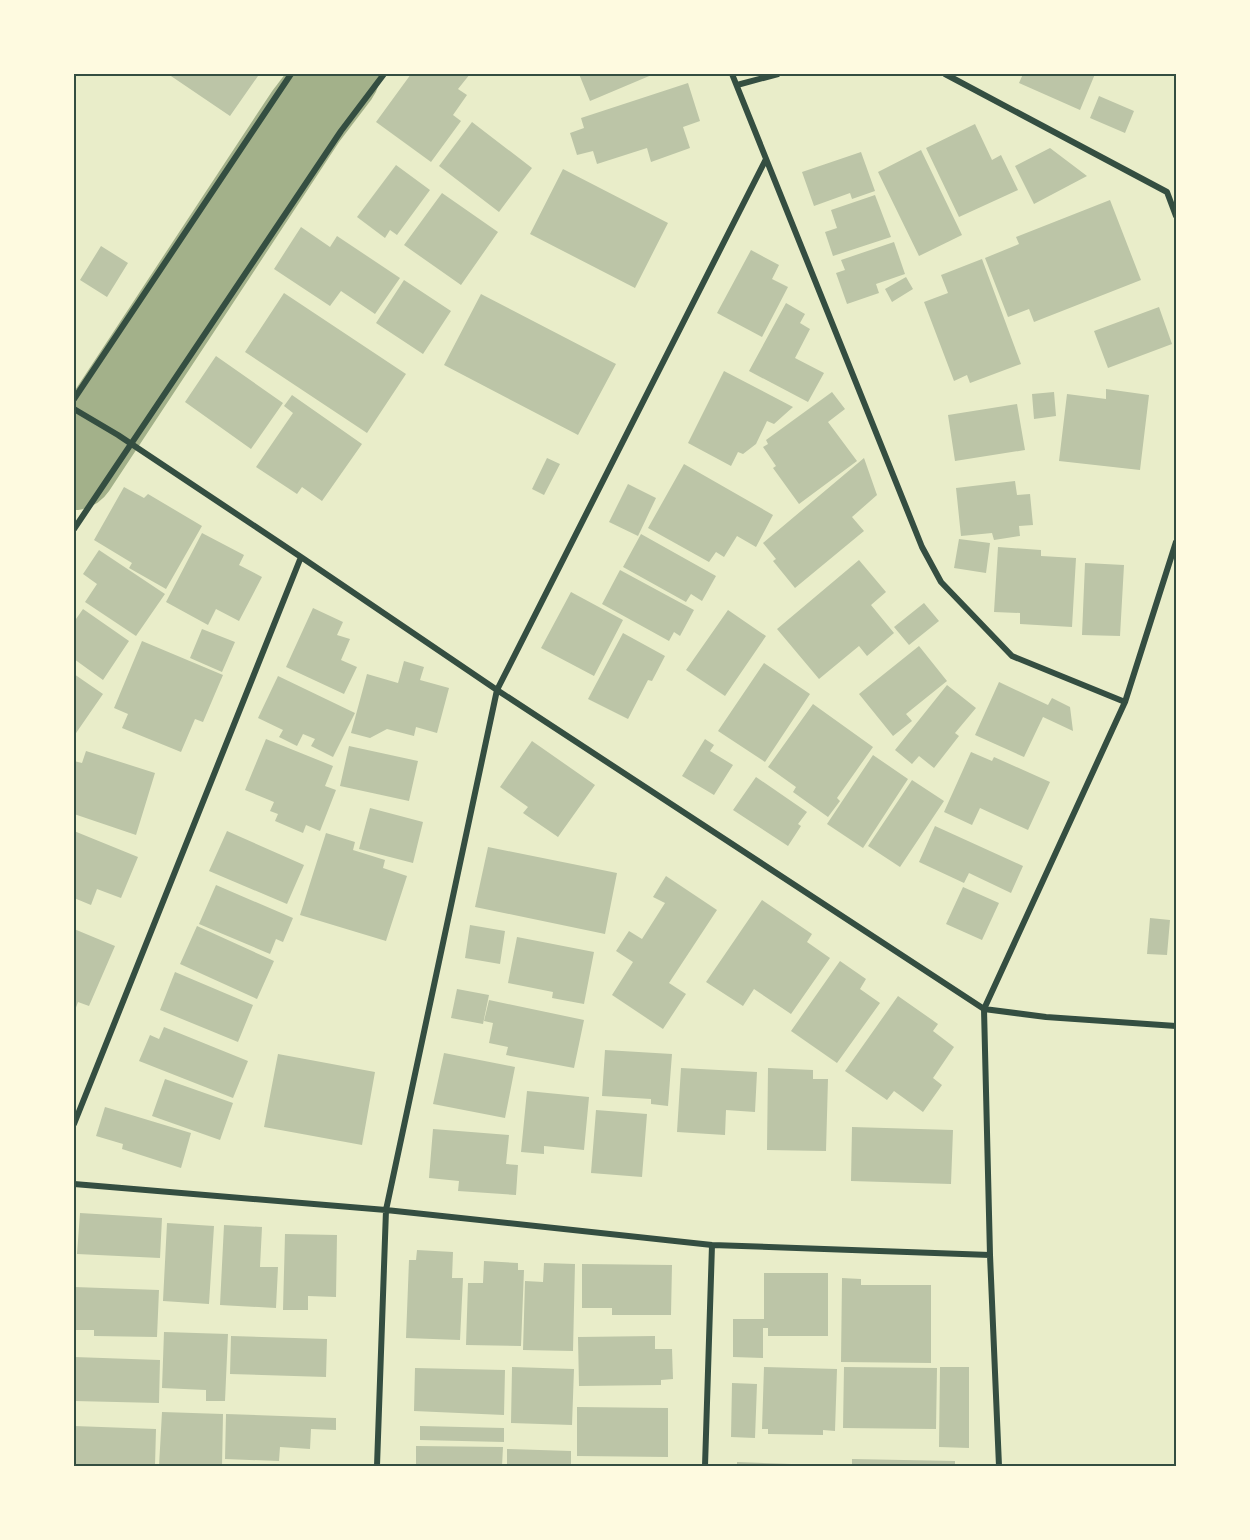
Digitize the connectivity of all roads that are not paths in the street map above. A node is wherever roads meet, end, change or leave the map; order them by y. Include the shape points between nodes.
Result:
1 (291, 74) edge
2 (384, 74) edge
3 (732, 74) edge
4 (778, 74) edge
5 (945, 74) edge
6 (736, 85) junction
7 (766, 159) junction
8 (1176, 216) edge
9 (74, 399) edge
10 (74, 409) edge
11 (130, 444) junction
12 (74, 529) edge
13 (1176, 542) edge
14 (301, 556) junction
15 (497, 690) junction
16 (1125, 702) junction
17 (984, 1009) junction
18 (1176, 1026) edge
19 (74, 1124) edge
20 (74, 1184) edge
21 (386, 1210) junction
22 (712, 1245) junction
23 (990, 1255) junction
24 (377, 1467) edge
25 (705, 1467) edge
26 (999, 1467) edge

1 - 9 street
2 - 11 street via 341,131
3 - 6 street
4 - 6 street
5 - 8 street via 1167,192
6 - 7 street
7 - 15 street
7 - 16 street via 922,546 941,582 1012,656
10 - 11 street
11 - 12 street
11 - 14 street
13 - 16 street
14 - 15 street
14 - 19 street
15 - 17 street
15 - 21 street
16 - 17 street
17 - 18 street
17 - 23 street
20 - 21 street
21 - 22 street
21 - 24 street
22 - 23 street
22 - 25 street
23 - 26 street

